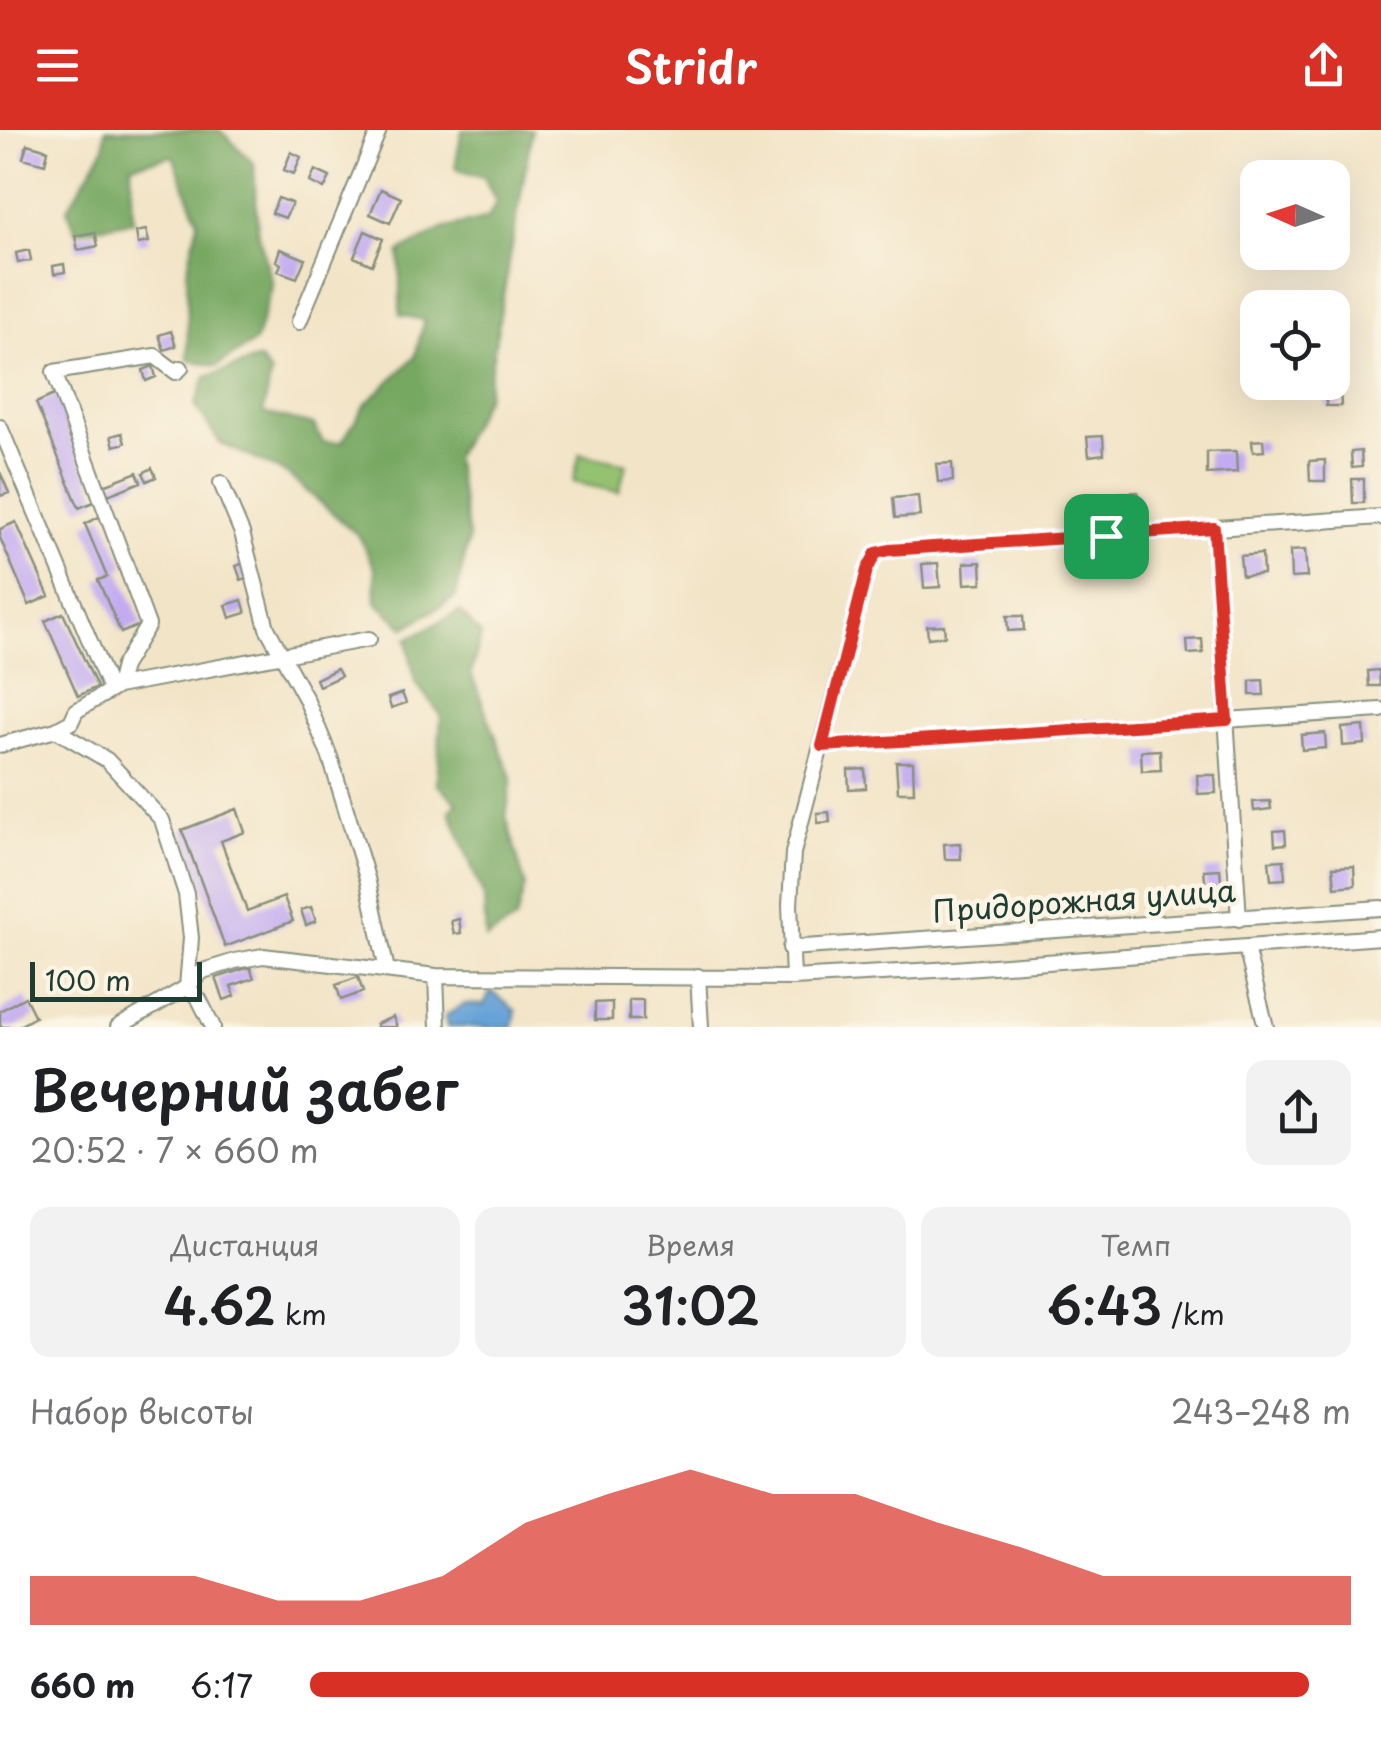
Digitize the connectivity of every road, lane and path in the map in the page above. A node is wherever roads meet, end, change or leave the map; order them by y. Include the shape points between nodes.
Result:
1 (379, 130) edge
2 (299, 322) dead end
3 (181, 368) dead end
4 (0, 426) edge
5 (221, 482) dead end
6 (1381, 518) edge
7 (1214, 528) junction
8 (370, 639) dead end
9 (281, 657) junction
10 (114, 687) junction
11 (1381, 710) edge
12 (1227, 720) junction
13 (56, 730) junction
14 (0, 745) edge
15 (822, 746) junction
16 (1381, 908) edge
17 (1239, 919) junction
18 (1381, 937) edge
19 (790, 948) junction
20 (1246, 948) junction
21 (387, 970) junction
22 (436, 976) junction
23 (698, 976) junction
24 (793, 978) junction
25 (188, 987) junction
26 (118, 1027) edge
27 (213, 1027) edge
28 (438, 1027) edge
29 (701, 1027) edge
30 (1266, 1027) edge

1 - 2 street
3 - 10 street via 176,372 156,356 54,372 148,624
4 - 10 street
5 - 9 street
6 - 7 street
7 - 12 street
7 - 15 street via 876,553
8 - 9 street
9 - 10 street
9 - 21 street via 330,757
10 - 13 street
11 - 12 street
12 - 15 street
12 - 17 street
13 - 14 street
13 - 25 street via 106,760 162,820 186,894
15 - 19 street via 794,853
16 - 17 street, Придорожная улица
17 - 19 street, Придорожная улица
18 - 20 street
19 - 24 street
20 - 24 street
20 - 30 street
21 - 22 street
21 - 25 street via 263,956 202,972
22 - 23 street
22 - 28 street
23 - 24 street
23 - 29 street
25 - 26 street
25 - 27 street

